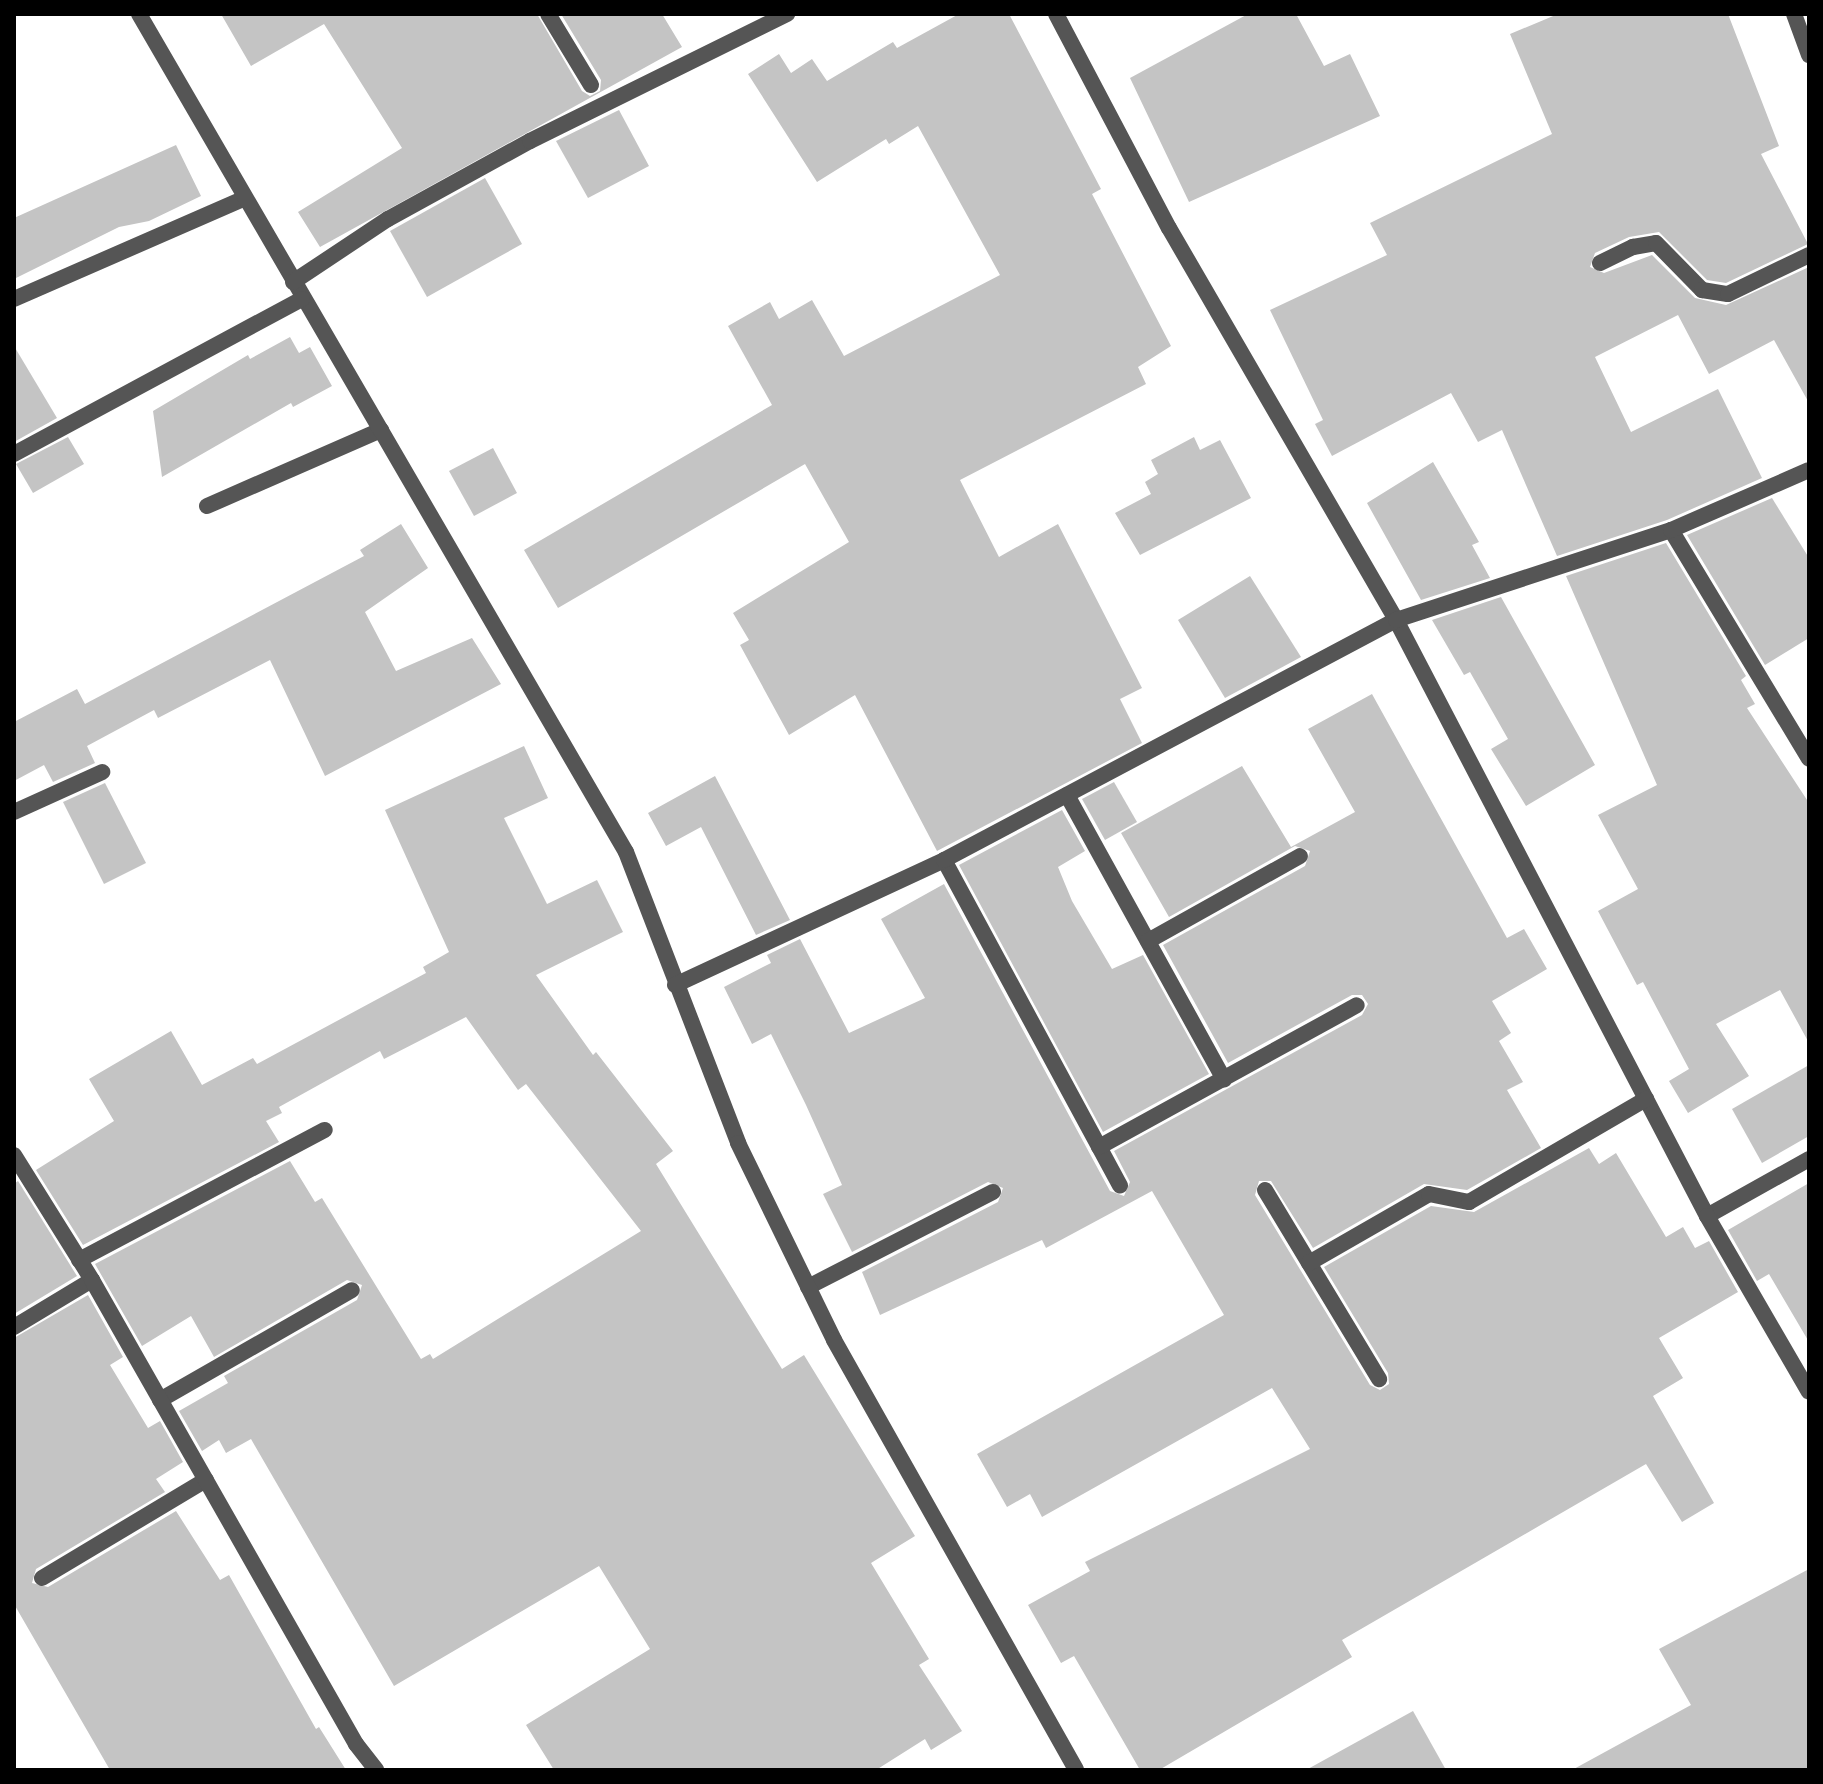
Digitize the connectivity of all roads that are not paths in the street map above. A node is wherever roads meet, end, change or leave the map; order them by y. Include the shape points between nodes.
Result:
1 (139, 14) edge
2 (548, 14) edge
3 (787, 14) edge
4 (1056, 14) edge
5 (1794, 14) edge
6 (1809, 55) edge
7 (591, 85) dead end
8 (245, 198) junction
9 (1809, 255) edge
10 (1600, 263) dead end
11 (293, 282) junction
12 (14, 299) edge
13 (302, 299) junction
14 (381, 430) junction
15 (14, 454) edge
16 (1809, 470) edge
17 (207, 506) dead end
18 (1671, 530) junction
19 (1396, 620) junction
20 (1809, 759) edge
21 (102, 772) dead end
22 (1067, 795) junction
23 (14, 812) edge
24 (1300, 856) dead end
25 (944, 860) junction
26 (1148, 941) junction
27 (675, 985) junction
28 (1357, 1005) dead end
29 (1224, 1079) junction
30 (1646, 1099) junction
31 (325, 1130) dead end
32 (1099, 1147) junction
33 (14, 1155) edge
34 (1809, 1159) edge
35 (1120, 1186) dead end
36 (1265, 1190) dead end
37 (993, 1192) dead end
38 (1707, 1216) junction
39 (79, 1260) junction
40 (1309, 1263) junction
41 (92, 1280) junction
42 (808, 1287) junction
43 (352, 1290) dead end
44 (14, 1327) edge
45 (1379, 1379) dead end
46 (1809, 1392) edge
47 (160, 1400) junction
48 (206, 1480) junction
49 (42, 1578) dead end
50 (376, 1770) edge
51 (1076, 1770) edge

1 - 8 street
2 - 7 street
3 - 11 street via 530,141 388,219
4 - 19 street via 1169,228
5 - 6 street
8 - 11 street
8 - 12 street
9 - 10 street via 1728,294 1702,290 1656,243
11 - 13 street
13 - 14 street
13 - 15 street
14 - 17 street
14 - 27 street via 626,852
16 - 18 street
18 - 19 street
18 - 20 street
19 - 22 street
19 - 30 street
21 - 23 street
22 - 25 street
22 - 26 street
24 - 26 street
25 - 27 street
25 - 32 street
26 - 29 street
27 - 42 street via 738,1143
28 - 29 street
29 - 32 street
30 - 38 street
30 - 40 street via 1469,1202 1429,1194
31 - 39 street
32 - 35 street
33 - 39 street
34 - 38 street
36 - 40 street
37 - 42 street
38 - 46 street
39 - 41 street
40 - 45 street
41 - 44 street
41 - 47 street
42 - 51 street
43 - 47 street
47 - 48 street
48 - 49 street
48 - 50 street via 356,1744

